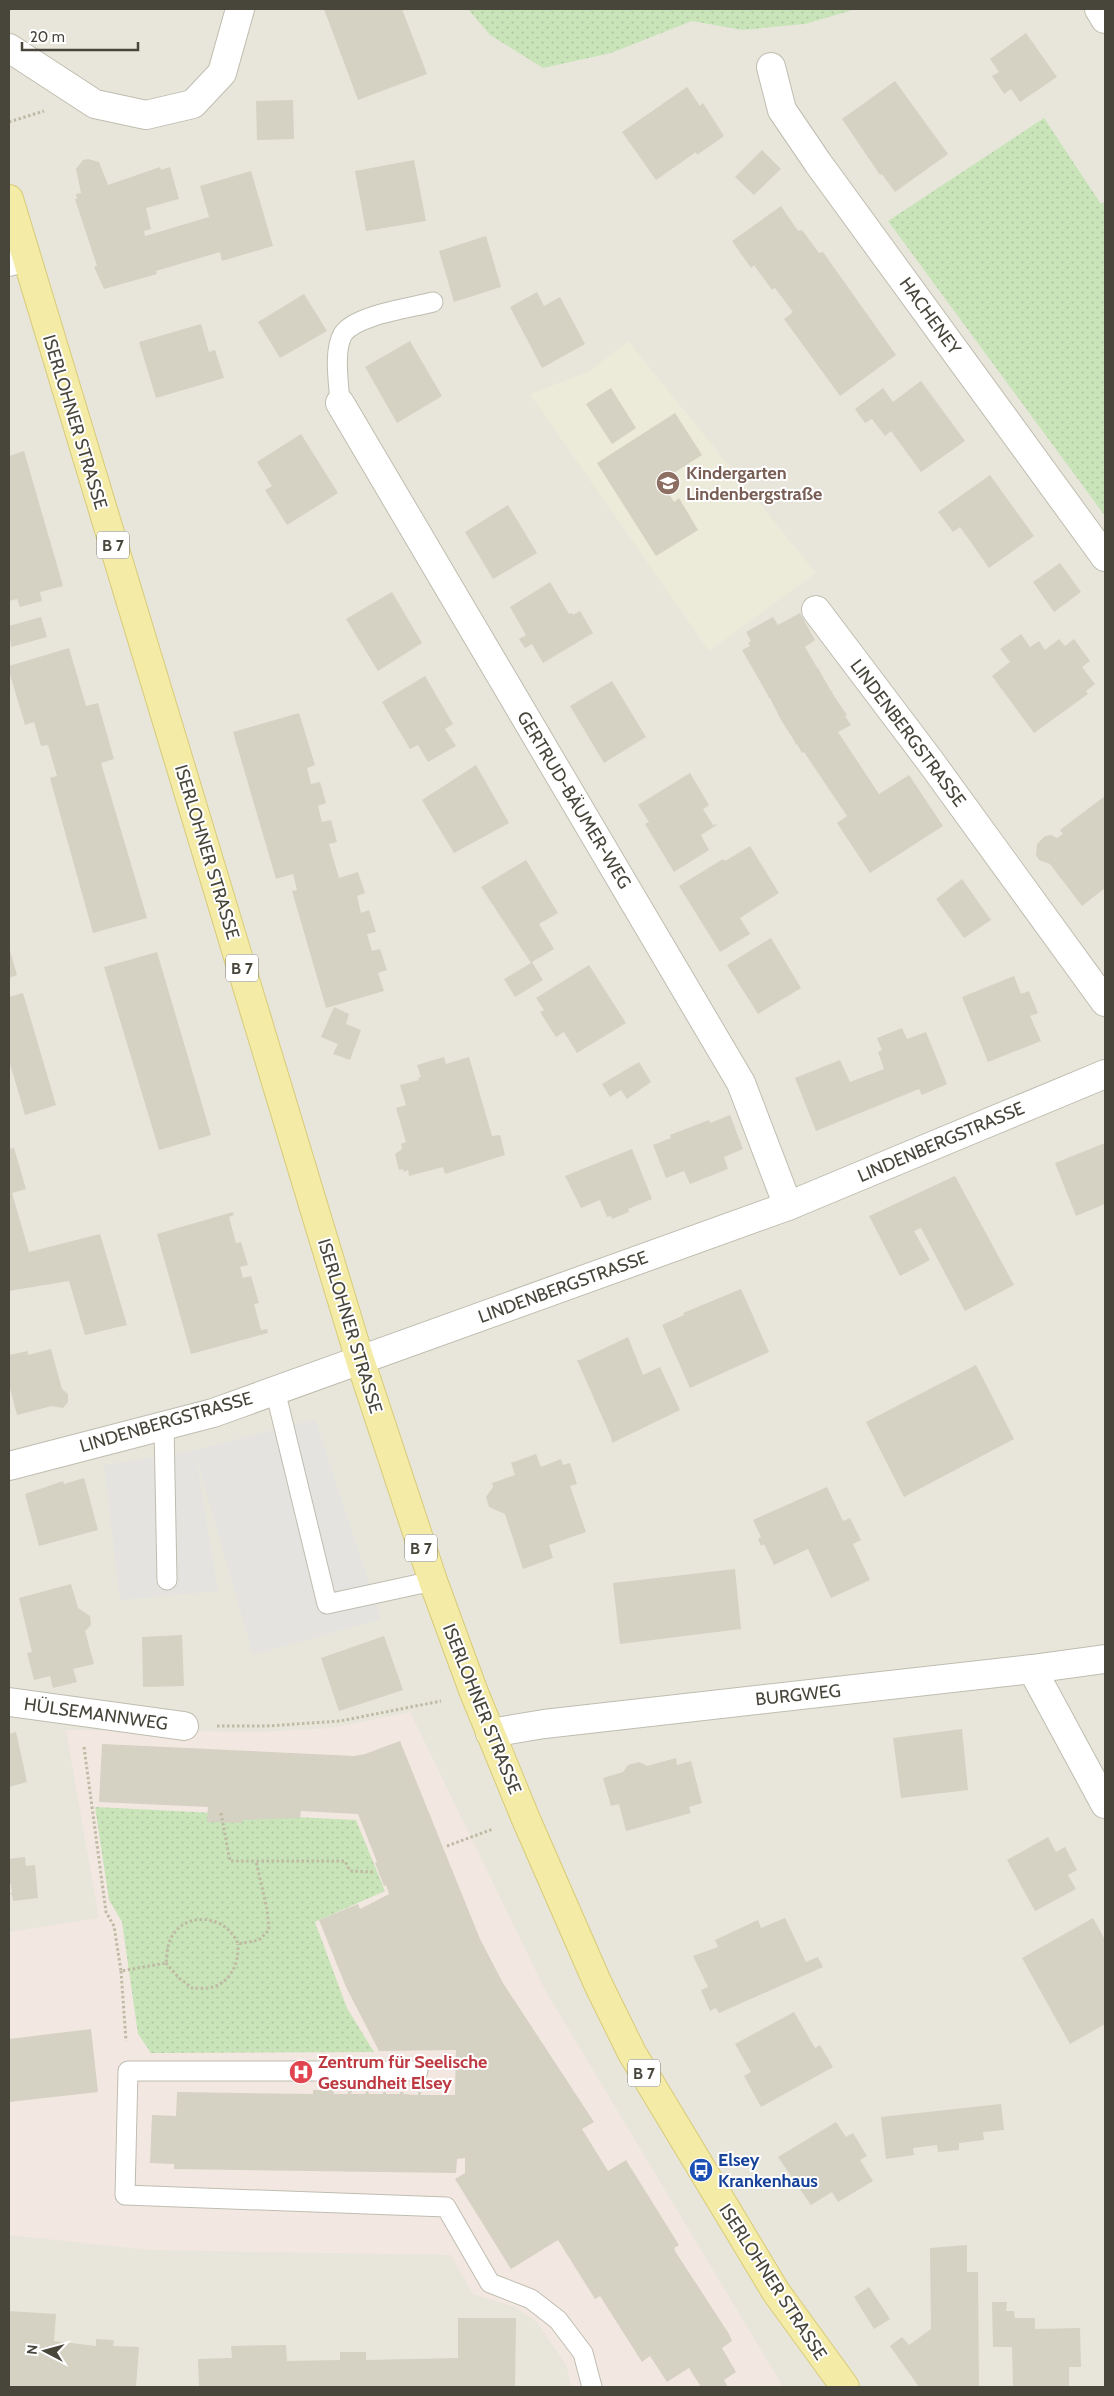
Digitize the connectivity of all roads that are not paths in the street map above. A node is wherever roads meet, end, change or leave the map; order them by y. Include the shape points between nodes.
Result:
1 (240, 9) edge
2 (1099, 9) edge
3 (1105, 19) edge
4 (9, 48) edge
5 (771, 67) dead end
6 (9, 199) edge
7 (17, 260) edge
8 (433, 302) dead end
9 (340, 403) joint
10 (1105, 557) edge
11 (816, 610) dead end
12 (1105, 1002) edge
13 (1105, 1074) edge
14 (788, 1206) junction
15 (360, 1360) junction
16 (275, 1390) junction
17 (164, 1425) junction
18 (9, 1466) edge
19 (166, 1580) dead end
20 (432, 1582) junction
21 (1105, 1659) edge
22 (1032, 1669) junction
23 (9, 1702) edge
24 (184, 1726) road end
25 (490, 1733) junction
26 (1105, 1804) edge
27 (418, 2071) dead end
28 (592, 2387) edge
29 (844, 2387) edge

1 - 4 street via 222,73 193,104 146,115 95,104
2 - 3 street
5 - 10 street, HACHENEY via 782,110 813,156
6 - 7 main road, ISERLOHNER STRASSE / B 7
7 - 15 main road, ISERLOHNER STRASSE / B 7
8 - 9 lane via 360,321 343,334 337,360
9 - 14 street, GERTRUD-BÄUMER-WEG via 741,1082
11 - 12 street, LINDENBERGSTRASSE
13 - 14 street, LINDENBERGSTRASSE
14 - 15 street, LINDENBERGSTRASSE
15 - 16 street, LINDENBERGSTRASSE
15 - 20 main road, ISERLOHNER STRASSE / B 7
16 - 17 street, LINDENBERGSTRASSE via 214,1413
16 - 20 lane via 327,1604
17 - 18 street, LINDENBERGSTRASSE
17 - 19 lane
20 - 25 main road, ISERLOHNER STRASSE / B 7
21 - 22 street, BURGWEG
22 - 25 street, BURGWEG via 544,1724
22 - 26 street
23 - 24 street, HÜLSEMANNWEG
25 - 29 main road, ISERLOHNER STRASSE / B 7 via 598,1984 632,2052 776,2292
27 - 28 lane via 128,2071 125,2195 446,2207 490,2283 531,2298 558,2320 583,2353

